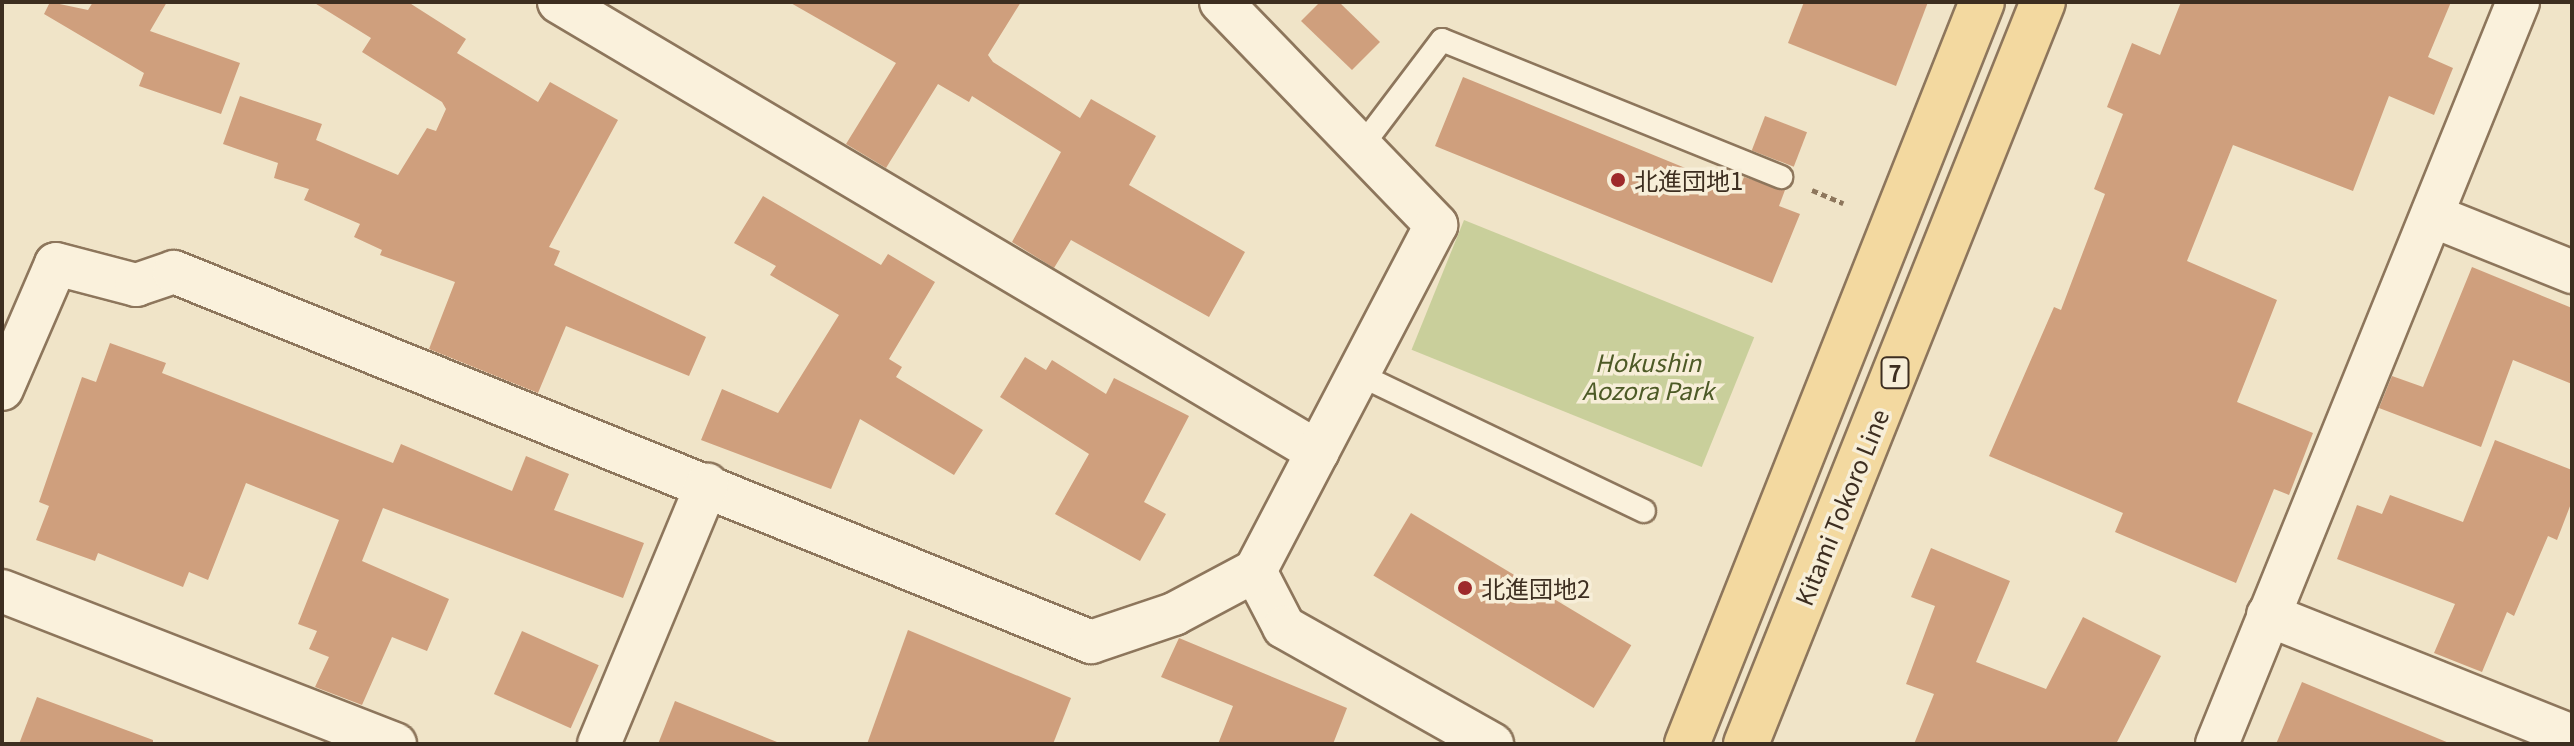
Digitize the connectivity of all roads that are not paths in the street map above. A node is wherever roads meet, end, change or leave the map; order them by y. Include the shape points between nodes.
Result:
1 (559, 2) edge
2 (1221, 2) edge
3 (1982, 2) edge
4 (2518, 2) edge
5 (2039, 3) edge
6 (1361, 147) junction
7 (1781, 177) dead end
8 (2433, 216) junction
9 (2572, 272) edge
10 (1358, 374) junction
11 (2, 389) edge
12 (1318, 452) junction
13 (707, 485) junction
14 (1644, 511) dead end
15 (1255, 571) junction
16 (2, 591) edge
17 (2268, 615) junction
18 (2572, 736) edge
19 (395, 744) edge
20 (599, 744) edge
21 (1492, 744) edge
22 (1687, 744) edge
23 (1746, 744) edge
24 (2217, 744) edge

1 - 12 street
2 - 6 street
3 - 22 main road, 7
4 - 8 street
5 - 23 main road, Kitami Tokoro Line / 7
6 - 7 lane via 1442,40
6 - 10 street via 1436,225
8 - 9 street
8 - 17 street
10 - 12 street
10 - 14 lane
11 - 13 street via 56,264 136,285 174,272
12 - 15 street
13 - 15 street via 1091,642 1174,614
13 - 20 street
15 - 21 street via 1284,627
16 - 19 street
17 - 18 street
17 - 24 street

